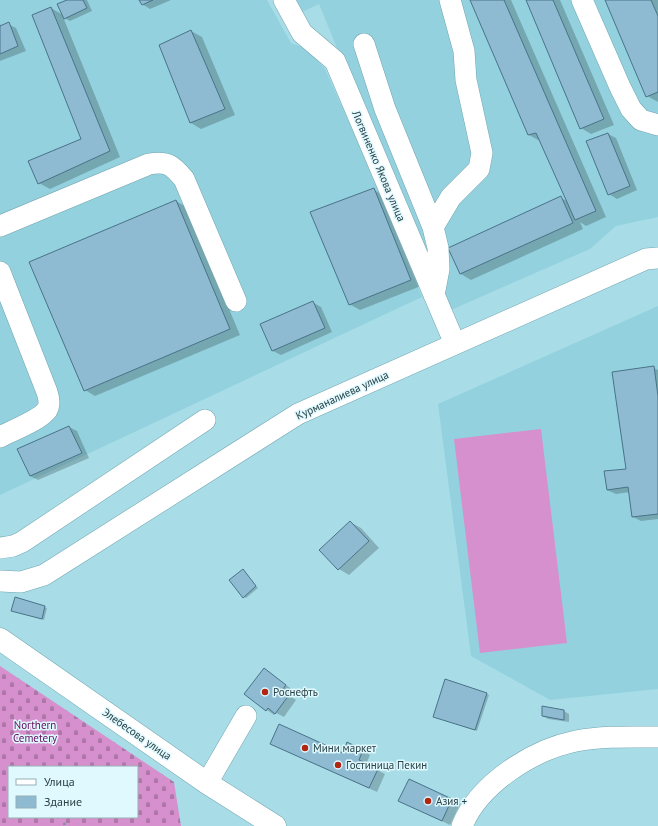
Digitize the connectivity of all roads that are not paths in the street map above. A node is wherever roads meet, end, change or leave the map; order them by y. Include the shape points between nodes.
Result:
1 (284, 0) edge
2 (450, 0) edge
3 (582, 0) edge
4 (364, 44) dead end
5 (658, 125) edge
6 (0, 226) edge
7 (433, 226) junction
8 (658, 258) edge
9 (0, 272) edge
10 (434, 295) junction
11 (236, 301) dead end
12 (455, 344) junction
13 (205, 420) dead end
14 (0, 437) edge
15 (0, 548) edge
16 (0, 581) edge
17 (0, 639) edge
18 (246, 716) dead end
19 (658, 738) edge
20 (207, 783) junction
21 (275, 826) edge
22 (462, 826) edge

1 - 10 street, Логвиненко Якова улица via 302,33 334,61
2 - 7 street via 464,51 466,80 482,153 479,170 450,197
3 - 5 street via 631,109 641,120
4 - 7 street via 385,109
6 - 11 street via 149,164 162,162 174,167 184,179
7 - 10 street via 440,269
8 - 12 street, Курманалиева улица via 646,259
9 - 14 street via 49,401 47,410 40,417
10 - 12 street, Логвиненко Якова улица
12 - 16 street, Курманалиева улица via 298,414 44,575 21,582
13 - 15 street via 22,542
17 - 20 main road, Элебесова улица
18 - 20 street
19 - 22 street via 599,738 554,747 497,780 473,804
20 - 21 main road, Элебесова улица

